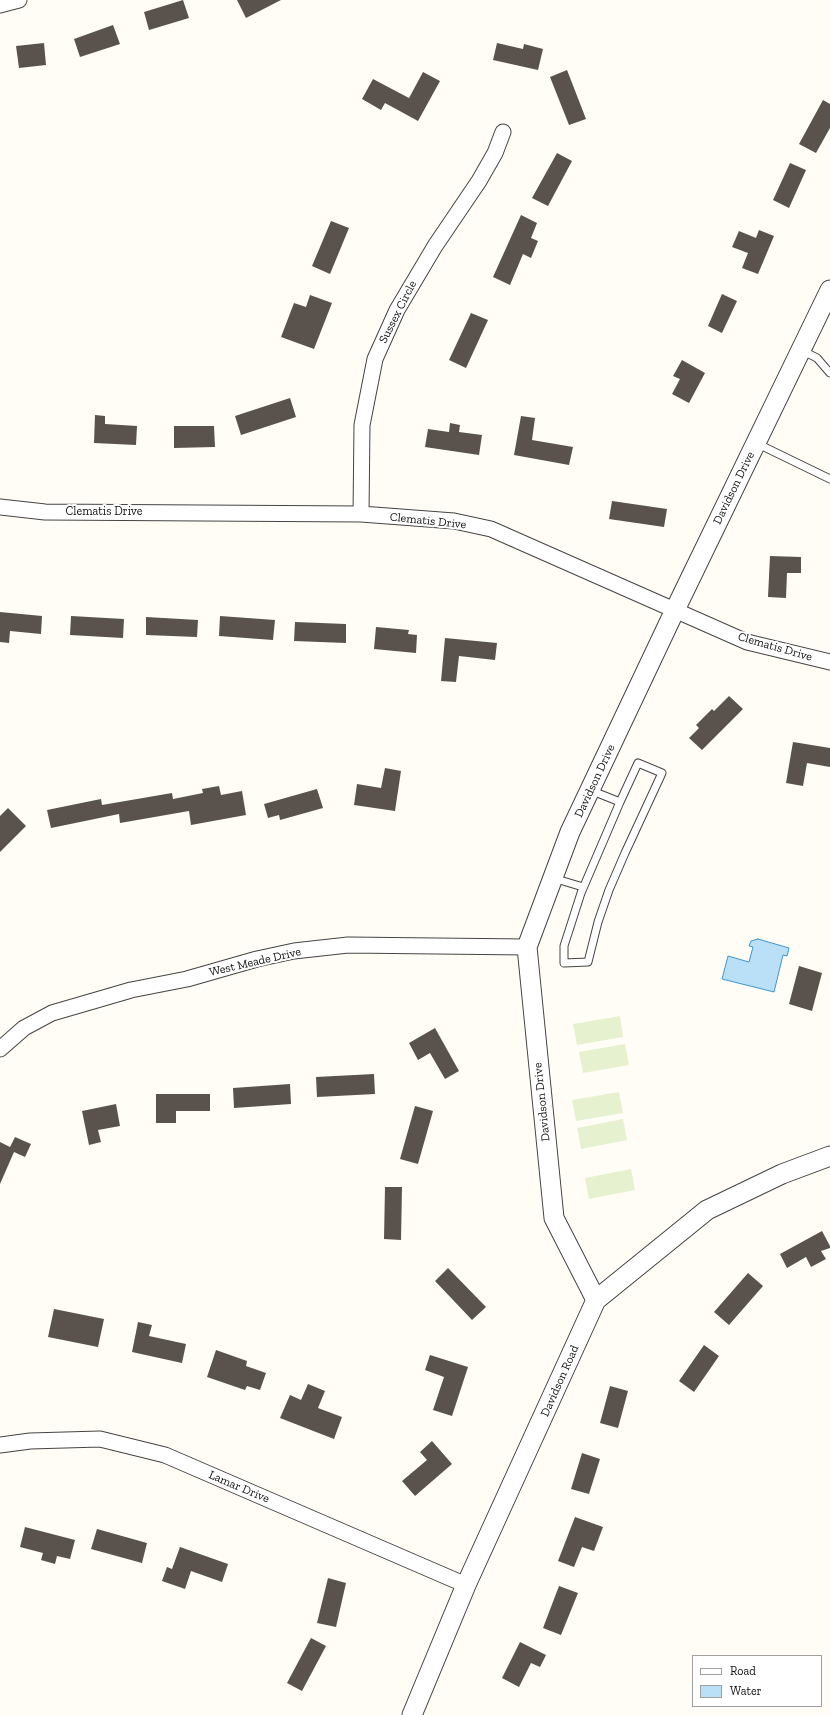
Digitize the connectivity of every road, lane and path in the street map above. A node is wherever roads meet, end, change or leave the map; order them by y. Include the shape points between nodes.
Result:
1 (19, 0) edge
2 (0, 5) edge
3 (503, 132) dead end
4 (830, 290) edge
5 (800, 350) junction
6 (830, 373) edge
7 (755, 443) junction
8 (830, 479) edge
9 (0, 506) edge
10 (361, 514) junction
11 (675, 610) junction
12 (830, 662) edge
13 (590, 790) junction
14 (620, 802) junction
15 (553, 878) junction
16 (583, 887) junction
17 (527, 947) junction
18 (0, 1049) edge
19 (830, 1156) edge
20 (596, 1300) junction
21 (0, 1445) edge
22 (466, 1585) junction
23 (412, 1715) edge

1 - 2 street
3 - 10 street, Sussex Circle via 495,153 479,181 435,246 397,310 374,359 362,426
4 - 5 street, Davidson Drive
5 - 6 lane via 817,358
5 - 7 street, Davidson Drive
7 - 8 lane
7 - 11 street, Davidson Drive
9 - 10 street, Clematis Drive via 45,512
10 - 11 street, Clematis Drive via 454,521 491,529
11 - 12 street, Clematis Drive via 747,642
11 - 13 street, Davidson Drive
13 - 14 lane
13 - 15 street, Davidson Drive via 570,832
14 - 16 lane
14 - 16 lane via 638,763 662,773 609,890 588,962 564,963 564,946
15 - 16 lane
15 - 17 street, Davidson Drive
17 - 18 street, West Meade Drive via 348,946 294,951 187,979 131,990 52,1013 24,1028
17 - 20 street, Davidson Drive via 554,1218
19 - 20 street, Davidson Road via 782,1174 707,1210
20 - 22 street, Davidson Road
21 - 22 street, Lamar Drive via 100,1440 165,1455
22 - 23 street, Davidson Road

